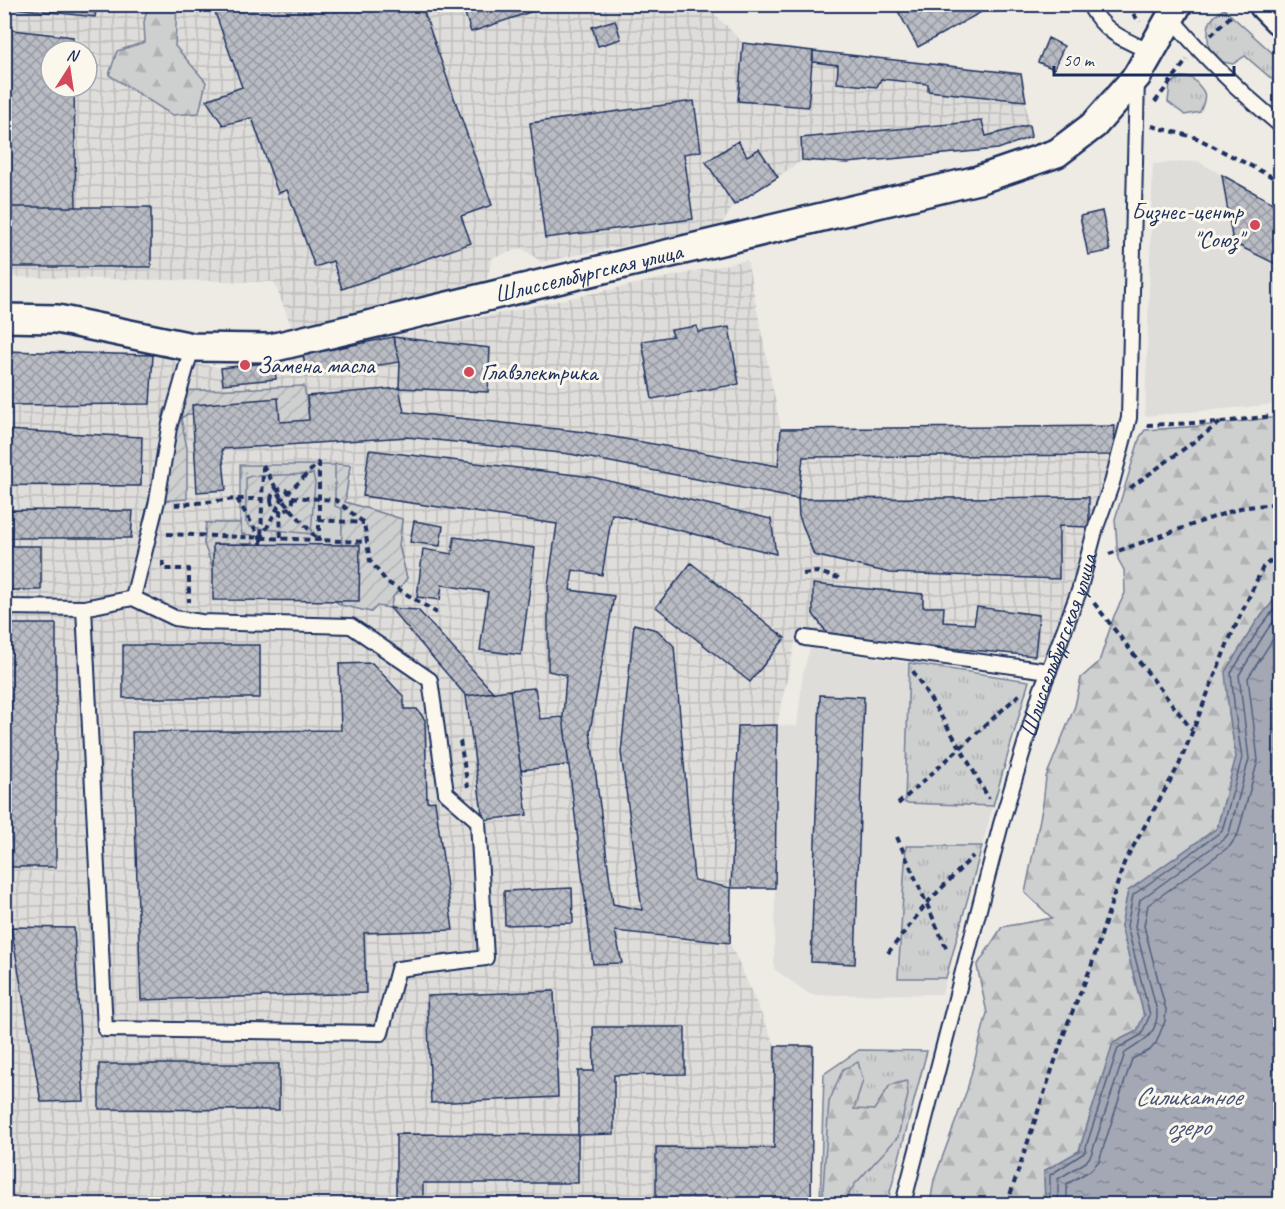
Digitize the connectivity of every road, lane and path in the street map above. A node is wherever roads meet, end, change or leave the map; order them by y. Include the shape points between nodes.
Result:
1 (1089, 4) edge
2 (1266, 4) edge
3 (1174, 11) edge
4 (1232, 15) dead end
5 (1281, 18) edge
6 (1197, 48) junction
7 (1150, 52) junction
8 (1137, 76) junction
9 (1137, 122) junction
10 (1281, 125) edge
11 (1281, 181) edge
12 (4, 318) edge
13 (192, 347) junction
14 (1281, 414) edge
15 (1222, 422) junction
16 (1139, 425) dead end
17 (276, 490) junction
18 (1127, 490) dead end
19 (289, 492) junction
20 (292, 498) junction
21 (237, 499) dead end
22 (262, 499) junction
23 (271, 499) junction
24 (282, 499) junction
25 (319, 500) junction
26 (1281, 503) edge
27 (289, 507) junction
28 (279, 510) junction
29 (319, 520) junction
30 (364, 522) junction
31 (281, 540) dead end
32 (261, 542) junction
33 (1281, 553) edge
34 (1108, 554) dead end
35 (803, 574) dead end
36 (839, 578) dead end
37 (133, 598) junction
38 (1094, 603) dead end
39 (4, 607) edge
40 (84, 608) junction
41 (437, 613) dead end
42 (805, 638) dead end
43 (911, 668) dead end
44 (1049, 671) junction
45 (1193, 730) junction
46 (960, 747) junction
47 (898, 804) dead end
48 (993, 806) dead end
49 (897, 837) dead end
50 (974, 855) dead end
51 (927, 903) junction
52 (888, 953) dead end
53 (951, 958) dead end
54 (903, 1204) edge
55 (1007, 1204) edge

1 - 7 lane via 1115,36
2 - 5 main road
3 - 6 lane
3 - 7 street, Шлиссельбургская улица
4 - 6 path
6 - 9 path
6 - 10 lane
7 - 8 street, Шлиссельбургская улица
8 - 9 lane, Шлиссельбургская улица
8 - 13 street, Шлиссельбургская улица via 1094,125 1056,153 978,180 271,348
9 - 11 path via 1197,138
9 - 44 lane, Шлиссельбургская улица via 1129,418 1080,591
12 - 13 street, Шлиссельбургская улица via 57,319
13 - 37 lane via 169,428 157,501
14 - 15 path
15 - 16 path
15 - 18 path
17 - 19 path
17 - 22 path via 263,465
17 - 23 path
17 - 24 path
19 - 20 path
19 - 24 path
19 - 25 path via 319,462
20 - 25 path
20 - 27 path
21 - 32 path
22 - 23 path
22 - 32 path
23 - 28 path
24 - 27 path
24 - 28 path
25 - 29 path
25 - 30 path via 336,500
26 - 34 path via 1240,508
27 - 28 path
27 - 29 path via 319,543
28 - 31 path
28 - 32 path
29 - 30 path
30 - 41 path via 370,561 387,582
33 - 45 path via 1263,567
35 - 36 path via 817,572
37 - 40 lane
37 - 40 lane via 175,618 201,622 351,626 430,680 446,793 478,821 486,958 398,969 381,1033 105,1029
38 - 45 path
39 - 40 lane
42 - 44 lane
43 - 46 path
44 - 46 path
44 - 54 lane, Шлиссельбургская улица via 1001,824
45 - 55 path via 1179,765 1125,862
46 - 47 path
46 - 48 path
49 - 51 path
50 - 51 path
51 - 52 path
51 - 53 path

